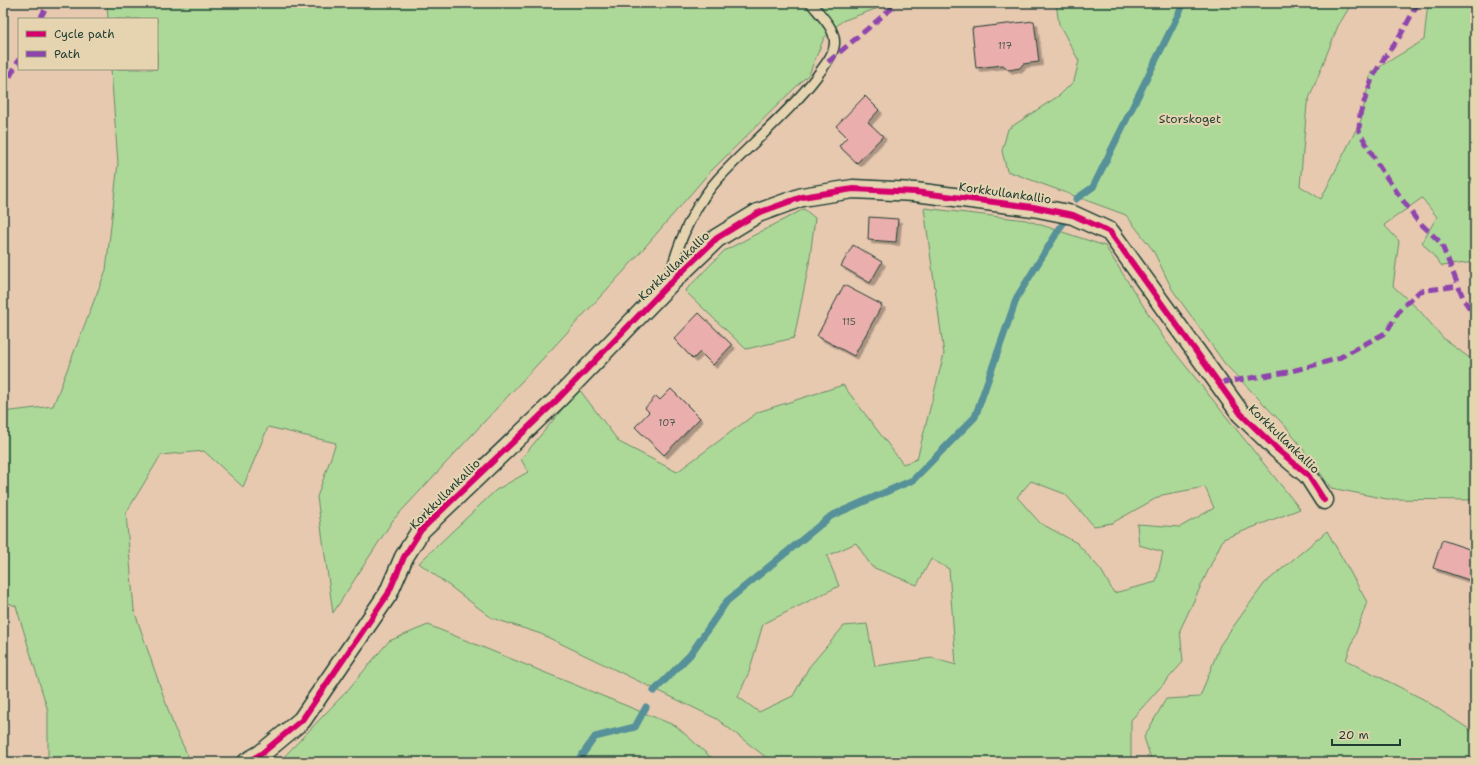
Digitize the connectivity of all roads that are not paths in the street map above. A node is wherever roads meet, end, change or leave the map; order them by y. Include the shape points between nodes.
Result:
1 (811, 3) edge
2 (668, 285) junction
3 (1324, 500) dead end
4 (247, 762) edge

1 - 2 lane via 834,32 834,47 828,62 802,96 717,180 690,218 677,249
2 - 3 street, Korkkullankallio via 717,238 758,213 802,197 853,189 914,192 1033,207 1073,215 1110,232 1241,414 1308,474
2 - 4 street, Korkkullankallio via 559,398 421,530 404,557 388,594 302,720 261,754

